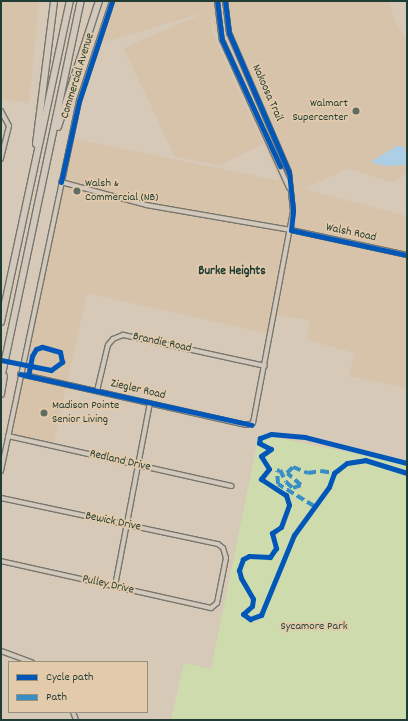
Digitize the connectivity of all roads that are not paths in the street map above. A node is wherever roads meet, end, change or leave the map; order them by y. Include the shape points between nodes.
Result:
1 (54, 1) edge
2 (70, 1) edge
3 (81, 1) edge
4 (99, 1) edge
5 (112, 1) edge
6 (217, 1) edge
7 (225, 1) edge
8 (1, 111) edge
9 (1, 159) edge
10 (61, 182) junction
11 (30, 187) junction
12 (291, 194) junction
13 (38, 204) junction
14 (291, 230) junction
15 (407, 255) edge
16 (1, 322) edge
17 (8, 347) junction
18 (265, 366) junction
19 (20, 374) junction
20 (1, 379) edge
21 (97, 391) junction
22 (1, 394) edge
23 (150, 403) junction
24 (251, 425) joint
25 (8, 436) junction
26 (138, 465) junction
27 (1, 471) edge
28 (231, 486) dead end
29 (1, 498) edge
30 (127, 525) junction
31 (1, 561) edge
32 (115, 586) junction
33 (214, 608) joint
34 (1, 651) edge
35 (29, 661) edge

1 - 11 highway
2 - 11 highway
3 - 13 highway
4 - 13 highway via 63,112
5 - 10 street, Commercial Avenue via 79,101
6 - 12 street, Nakoosa Trail via 222,40
7 - 12 street, Nakoosa Trail via 229,33 282,152 290,178
8 - 9 street via 9,126
10 - 14 street, Walsh Road via 146,205
10 - 19 street, Commercial Avenue
11 - 16 highway
12 - 14 street, Nakoosa Trail
13 - 17 highway
14 - 15 street, Walsh Road
14 - 18 street, Nakoosa Trail
17 - 20 highway
17 - 22 highway
18 - 21 street, Brandie Road via 123,335 113,339 108,345
18 - 24 street, Nakoosa Trail via 255,418
19 - 21 street, Ziegler Road
19 - 25 street, Commercial Avenue
21 - 23 street, Ziegler Road
23 - 24 street, Ziegler Road
23 - 26 street
25 - 26 street, Redland Drive
25 - 27 street, Commercial Avenue
26 - 28 street, Redland Drive
26 - 30 street
29 - 30 street, Bewick Drive
30 - 32 street
30 - 33 street, Bewick Drive via 218,544 224,548 224,571
31 - 32 street, Pulley Drive
32 - 33 street, Pulley Drive
34 - 35 street

